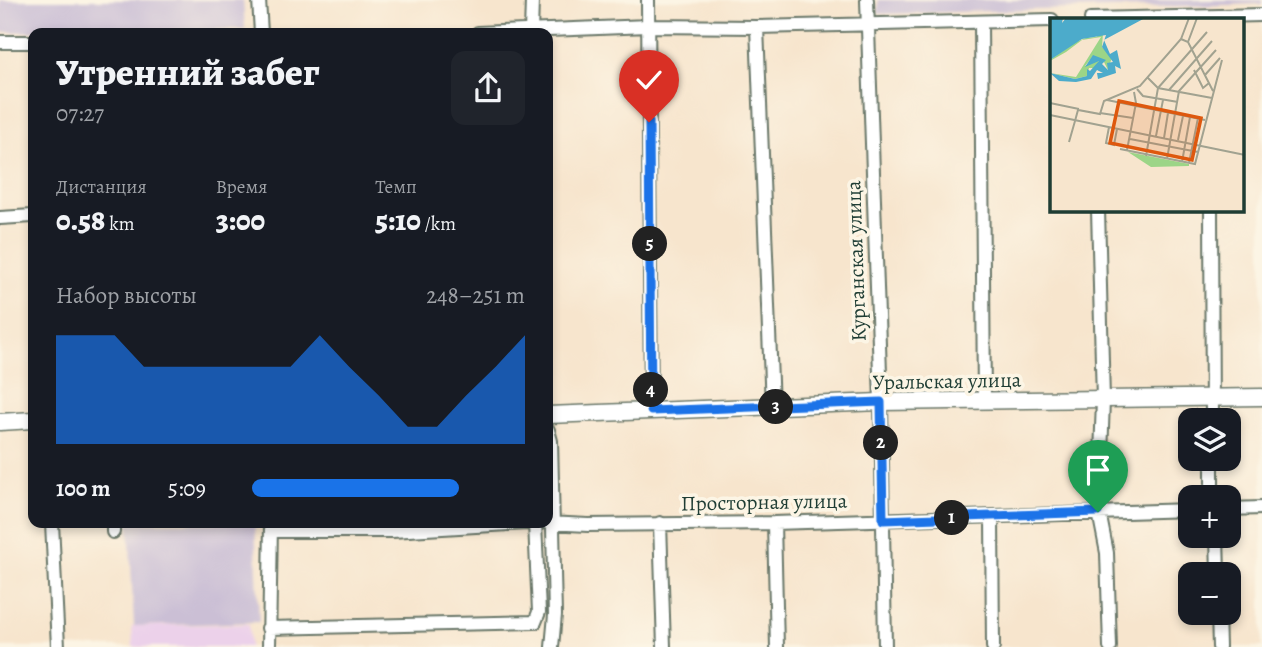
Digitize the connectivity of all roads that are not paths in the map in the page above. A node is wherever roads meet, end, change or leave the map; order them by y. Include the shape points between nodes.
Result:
1 (259, 0) edge
2 (532, 0) edge
3 (648, 0) edge
4 (867, 0) edge
5 (1262, 15) edge
6 (1211, 18) edge
7 (1050, 20) edge
8 (981, 22) junction
9 (867, 24) junction
10 (648, 26) junction
11 (757, 27) junction
12 (261, 28) edge
13 (531, 28) edge
14 (553, 32) edge
15 (0, 42) edge
16 (28, 42) edge
17 (1098, 212) edge
18 (1211, 212) edge
19 (28, 216) edge
20 (0, 218) edge
21 (1262, 397) edge
22 (1212, 398) junction
23 (1103, 400) junction
24 (984, 401) junction
25 (881, 402) junction
26 (772, 407) junction
27 (1212, 408) edge
28 (651, 411) junction
29 (553, 415) edge
30 (28, 421) edge
31 (0, 422) edge
32 (1262, 508) edge
33 (1241, 509) edge
34 (1178, 510) edge
35 (1098, 512) junction
36 (992, 517) junction
37 (883, 520) junction
38 (553, 522) edge
39 (660, 523) junction
40 (774, 523) junction
41 (52, 528) edge
42 (271, 528) edge
43 (301, 528) edge
44 (443, 528) edge
45 (535, 528) edge
46 (550, 528) edge
47 (1218, 625) edge
48 (268, 628) junction
49 (58, 647) edge
50 (269, 647) edge
51 (552, 647) edge
52 (664, 647) edge
53 (776, 647) edge
54 (885, 647) edge
55 (993, 647) edge
56 (1110, 647) edge
57 (1219, 647) edge

1 - 12 street
2 - 13 street
3 - 10 street
4 - 9 street, Курганская улица
5 - 6 street
7 - 8 street
8 - 9 street
8 - 24 street
9 - 11 street
9 - 25 street, Курганская улица
10 - 11 street
10 - 14 street
10 - 28 street
11 - 26 street
15 - 16 street
17 - 23 street
18 - 22 street
19 - 20 street
21 - 22 main road, Уральская улица
22 - 23 main road, Уральская улица
22 - 27 street
23 - 24 main road, Уральская улица
23 - 35 street
24 - 25 main road, Уральская улица
25 - 26 main road, Уральская улица
25 - 37 street, Курганская улица
26 - 28 main road, Уральская улица
28 - 29 main road, Уральская улица
30 - 31 main road
32 - 33 street
34 - 35 street, Просторная улица
35 - 36 street, Просторная улица
35 - 56 street via 1107,553
36 - 37 street, Просторная улица
36 - 55 street
37 - 40 street, Просторная улица
37 - 54 street, Курганская улица
38 - 39 street, Просторная улица
39 - 40 street, Просторная улица
39 - 52 street
40 - 53 street
41 - 49 street
42 - 48 street
43 - 44 street
45 - 48 street via 536,622
46 - 51 street
47 - 57 street
48 - 50 street

